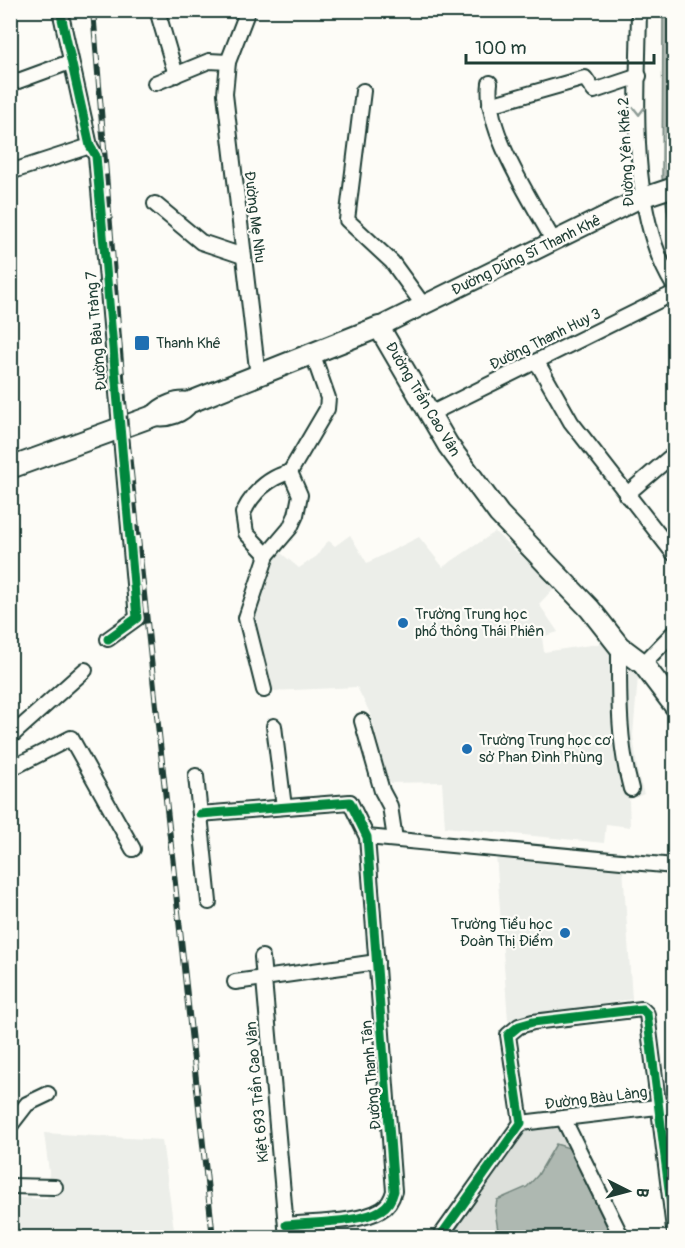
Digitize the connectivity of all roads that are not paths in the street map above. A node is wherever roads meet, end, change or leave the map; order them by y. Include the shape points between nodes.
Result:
1 (60, 10) edge
2 (157, 10) edge
3 (248, 10) edge
4 (639, 10) edge
5 (70, 62) junction
6 (228, 62) junction
7 (176, 75) junction
8 (639, 76) junction
9 (490, 82) dead end
10 (155, 83) dead end
11 (10, 84) edge
12 (363, 91) dead end
13 (490, 105) junction
14 (90, 146) junction
15 (10, 172) edge
16 (670, 189) edge
17 (641, 198) junction
18 (155, 204) dead end
19 (554, 242) junction
20 (243, 256) junction
21 (675, 286) edge
22 (675, 293) edge
23 (424, 306) junction
24 (380, 327) junction
25 (313, 355) junction
26 (537, 362) junction
27 (258, 377) junction
28 (430, 414) junction
29 (120, 429) junction
30 (669, 458) dead end
31 (10, 468) edge
32 (290, 471) junction
33 (626, 495) junction
34 (675, 554) edge
35 (267, 555) junction
36 (675, 632) edge
37 (108, 639) dead end
38 (619, 646) junction
39 (643, 664) junction
40 (85, 670) dead end
41 (264, 690) dead end
42 (675, 705) edge
43 (362, 721) dead end
44 (274, 726) dead end
45 (10, 737) edge
46 (10, 769) edge
47 (196, 776) dead end
48 (631, 789) dead end
49 (284, 807) junction
50 (200, 814) junction
51 (367, 837) junction
52 (395, 839) junction
53 (133, 849) dead end
54 (675, 866) edge
55 (209, 902) dead end
56 (262, 957) dead end
57 (377, 962) junction
58 (264, 978) junction
59 (235, 982) dead end
60 (48, 1094) dead end
61 (675, 1105) edge
62 (659, 1107) junction
63 (563, 1118) junction
64 (522, 1124) junction
65 (10, 1126) edge
66 (10, 1186) edge
67 (55, 1187) dead end
68 (675, 1229) edge
69 (286, 1231) edge
70 (439, 1238) edge
71 (622, 1238) edge

1 - 5 street, Đường Bàu Trảng 7
2 - 7 street
3 - 6 street, Đường Mẹ Nhu
4 - 8 street, Đường Yên Khê 2
5 - 11 street
5 - 14 street, Đường Bàu Trảng 7
6 - 7 street via 209,61
6 - 20 street, Đường Mẹ Nhu via 227,127
7 - 10 street
8 - 13 street via 594,91 585,78
8 -> 17 street, Đường Yên Khê 2
9 - 13 street
12 - 23 street via 347,220 392,262
13 - 19 street via 496,132
14 - 15 street
14 - 29 street, Đường Bàu Trảng 7 via 96,156
16 - 17 street, Đường Dũng Sĩ Thanh Khê
17 - 19 street, Đường Dũng Sĩ Thanh Khê
17 - 21 street, Đường Yên Khê 2 via 654,246
18 - 20 street via 201,242
19 - 23 street, Đường Dũng Sĩ Thanh Khê
20 - 27 street, Đường Mẹ Nhu
22 - 26 street, Đường Thanh Huy 3
23 - 24 street, Đường Dũng Sĩ Thanh Khê
24 - 25 main road, Đường Trần Cao Vân
24 - 28 main road, Đường Trần Cao Vân
25 - 27 main road, Đường Trần Cao Vân
25 - 32 street via 328,398 327,409
26 - 28 street, Đường Thanh Huy 3
26 - 33 street via 571,422
27 - 29 main road, Đường Trần Cao Vân via 188,403 181,401
28 - 38 main road, Đường Trần Cao Vân via 448,446 499,514 590,609
29 - 31 main road
29 - 37 street, Đường Bàu Trảng 7 via 137,618
30 - 33 street
32 - 35 street via 300,502 290,528
32 - 35 street via 271,479 243,513 246,533
33 - 34 street
35 - 41 street via 246,618
36 - 39 street
38 - 39 main road, Đường Trần Cao Vân
38 - 48 street via 620,734
39 - 42 main road, Đường Trần Cao Vân
40 - 45 street
43 - 52 street via 390,806
44 - 49 street
46 - 53 street via 71,738
47 - 50 street
49 - 50 street
49 - 51 street via 350,802
50 - 55 street
51 - 52 street
51 - 57 street, Đường Thanh Tân
52 - 54 street
56 - 58 street, Kiệt 693 Trần Cao Vân
57 - 58 street
57 - 69 street, Đường Thanh Tân via 394,1182 391,1199 379,1211 363,1216
58 - 59 street
58 - 69 street, Kiệt 693 Trần Cao Vân
60 - 65 street via 27,1104
61 - 62 street, Đường Bàu Làng
62 - 63 street, Đường Bàu Làng
62 - 64 street via 647,1014 642,1009 533,1022 507,1035
62 - 68 street
63 - 64 street, Đường Bàu Làng
63 - 71 street
64 - 70 street
66 - 67 street

